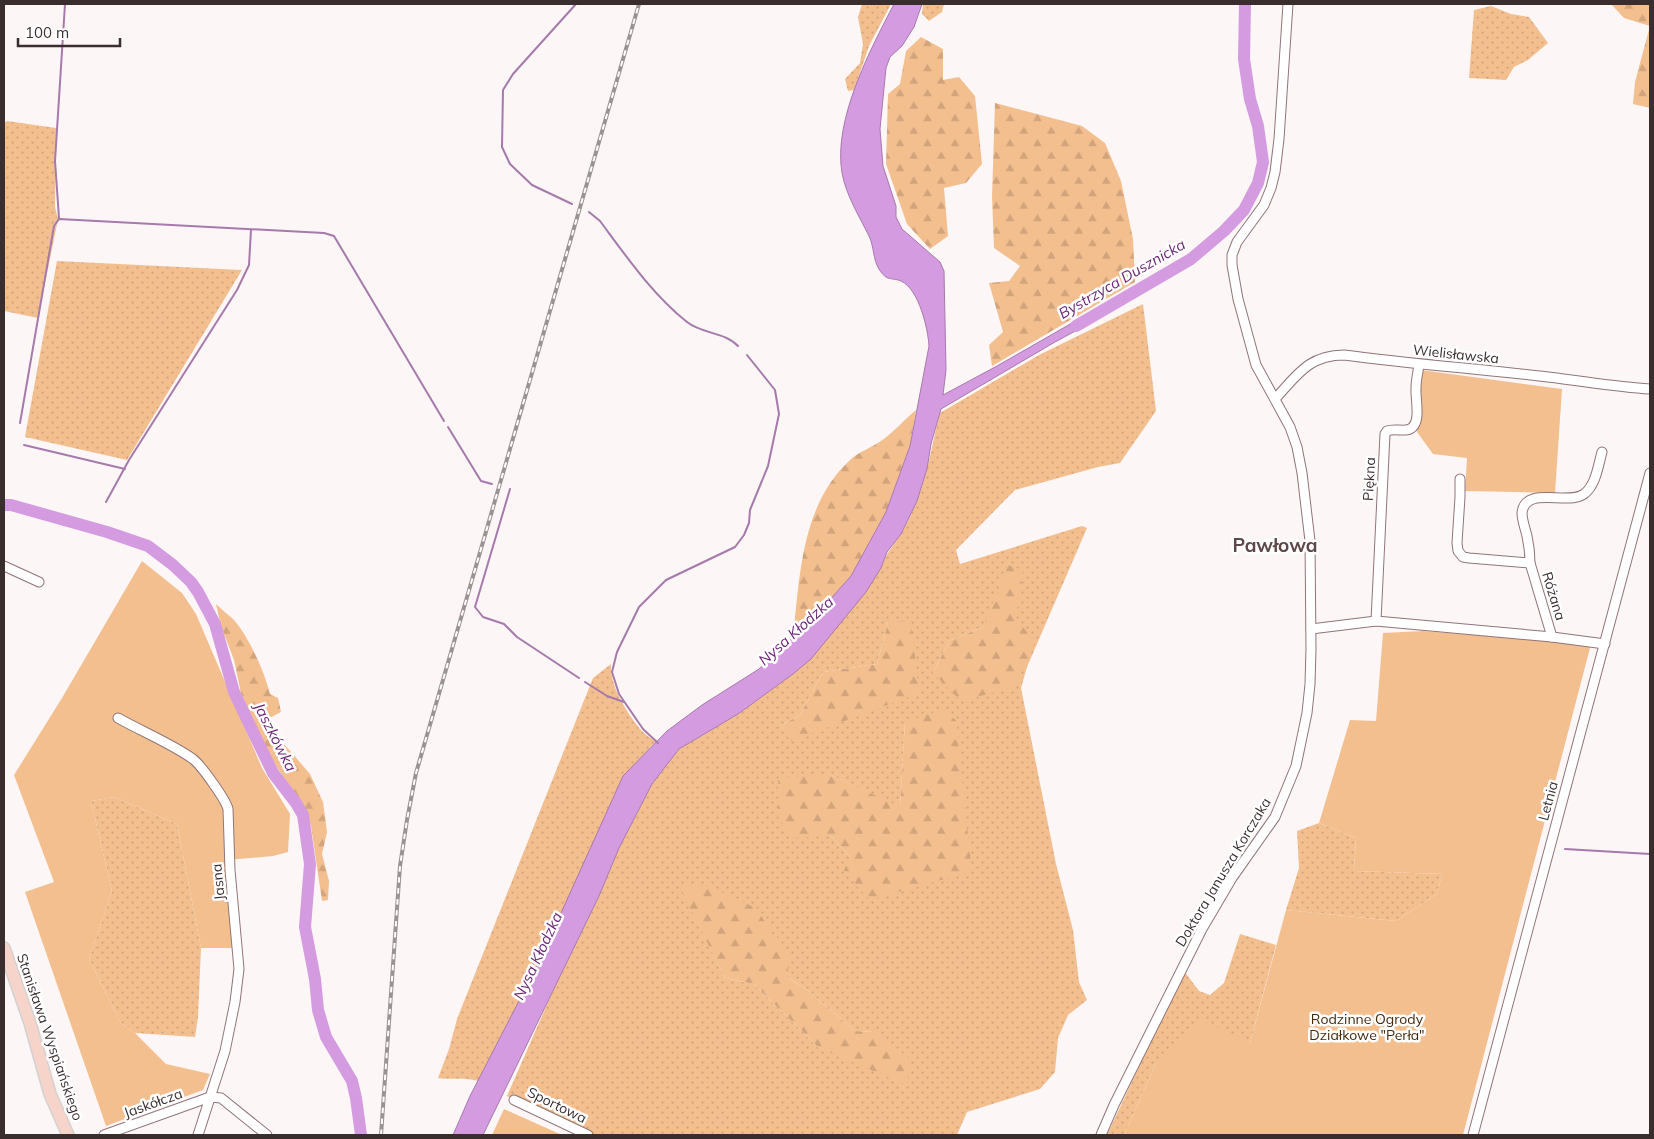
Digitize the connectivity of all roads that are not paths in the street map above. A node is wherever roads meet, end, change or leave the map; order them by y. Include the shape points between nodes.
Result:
1 (1288, 4) edge
2 (1419, 364) junction
3 (1650, 389) edge
4 (1275, 399) junction
5 (1602, 452) dead end
6 (1650, 473) edge
7 (1460, 479) dead end
8 (1530, 563) junction
9 (4, 566) edge
10 (39, 582) dead end
11 (1376, 621) junction
12 (1311, 629) junction
13 (1552, 637) junction
14 (1605, 644) junction
15 (118, 718) dead end
16 (4, 948) edge
17 (210, 1097) junction
18 (514, 1100) dead end
19 (68, 1135) edge
20 (104, 1135) edge
21 (198, 1135) edge
22 (266, 1135) edge
23 (588, 1135) edge
24 (1101, 1135) edge
25 (1474, 1135) edge

1 - 4 street, Doktora Janusza Korczaka via 1275,172 1264,205 1237,242 1232,255 1238,299 1256,365
2 - 3 street, Wielisławska
2 - 4 street, Wielisławska via 1332,355 1308,365
2 - 11 street, Piękna via 1417,418 1412,428 1390,430 1385,434
4 - 12 street, Doktora Janusza Korczaka via 1290,427 1302,473 1310,541
5 - 8 street, Różana via 1597,472 1584,494 1578,498 1538,498 1524,506 1522,517
6 - 14 street, Letnia
7 - 8 street, Różana via 1457,543 1463,557
8 - 13 street, Różana
9 - 10 street
11 - 12 street
11 - 13 street
12 - 24 street, Doktora Janusza Korczaka via 1307,713 1296,766 1275,817 1232,878 1202,929
13 - 14 street
14 - 25 street, Letnia
15 - 17 street, Jasna via 194,760 227,803 239,969 225,1051
16 - 19 main road, Stanisława Wyspiańskiego via 50,1094
17 - 20 street, Jaskółcza
17 - 21 street, Jasna
17 - 22 street via 221,1098
18 - 23 street, Sportowa

